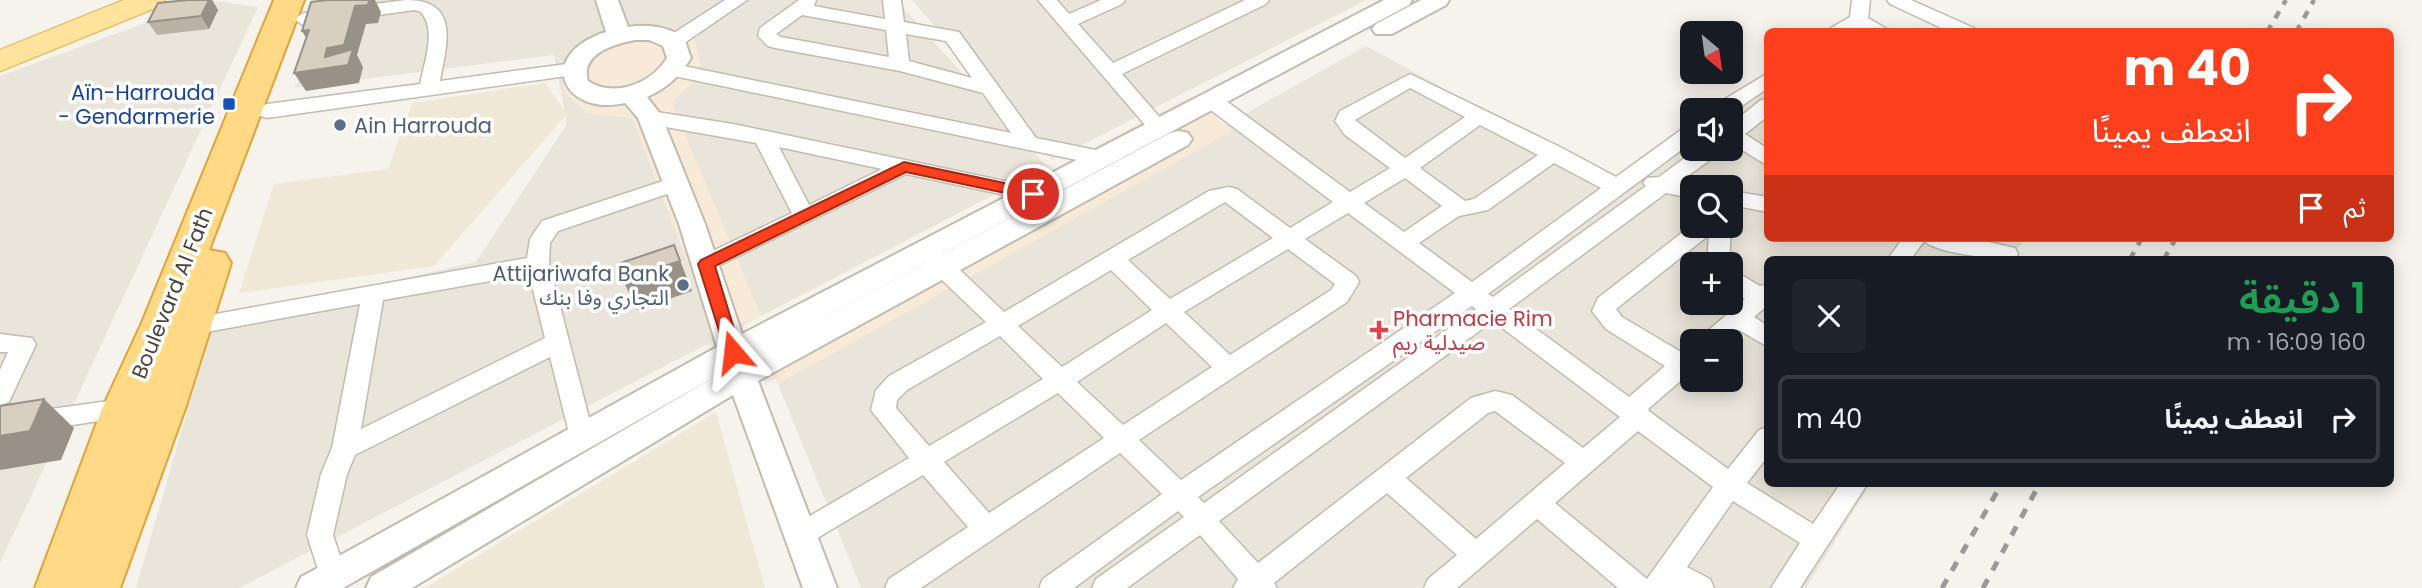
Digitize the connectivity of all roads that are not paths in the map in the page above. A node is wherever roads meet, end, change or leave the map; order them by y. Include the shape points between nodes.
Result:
1 (121, 0) edge
2 (150, 0) edge
3 (607, 0) edge
4 (738, 0) edge
5 (1047, 0) edge
6 (1116, 0) edge
7 (1259, 0) edge
8 (1401, 0) edge
9 (1438, 0) edge
10 (1861, 0) edge
11 (1896, 0) edge
12 (898, 1) edge
13 (804, 5) edge
14 (301, 6) edge
15 (1067, 22) junction
16 (1858, 26) edge
17 (896, 27) junction
18 (1958, 28) edge
19 (619, 36) junction
20 (673, 42) junction
21 (0, 50) edge
22 (0, 61) edge
23 (900, 65) junction
24 (574, 69) junction
25 (674, 70) junction
26 (1110, 72) junction
27 (1764, 82) edge
28 (429, 88) junction
29 (991, 89) junction
30 (1740, 98) edge
31 (645, 104) junction
32 (1219, 107) junction
33 (1764, 108) edge
34 (267, 111) junction
35 (1479, 116) junction
36 (1743, 125) edge
37 (1159, 128) junction
38 (763, 137) junction
39 (1680, 140) edge
40 (1743, 142) edge
41 (1030, 144) junction
42 (1555, 153) junction
43 (1764, 156) edge
44 (1101, 158) junction
45 (1695, 161) edge
46 (904, 167) junction
47 (1405, 168) junction
48 (1623, 182) junction
49 (675, 184) junction
50 (1662, 185) junction
51 (1680, 189) edge
52 (1033, 194) junction
53 (1346, 202) junction
54 (1743, 203) edge
55 (1764, 205) edge
56 (1457, 206) junction
57 (804, 216) junction
58 (1287, 238) junction
59 (1691, 238) edge
60 (1912, 242) edge
61 (1959, 242) edge
62 (1402, 244) junction
63 (1683, 244) junction
64 (2009, 250) edge
65 (1695, 252) edge
66 (1901, 256) edge
67 (1112, 258) junction
68 (933, 259) junction
69 (538, 264) junction
70 (706, 264) junction
71 (1743, 283) edge
72 (373, 293) junction
73 (1764, 294) edge
74 (1470, 295) junction
75 (1764, 296) edge
76 (1492, 310) junction
77 (1168, 311) junction
78 (1738, 318) junction
79 (1004, 323) junction
80 (190, 326) junction
81 (1725, 329) edge
82 (1764, 335) edge
83 (558, 342) junction
84 (0, 343) edge
85 (1680, 357) edge
86 (737, 364) junction
87 (1228, 368) junction
88 (1680, 369) edge
89 (1061, 380) junction
90 (0, 395) edge
91 (123, 409) junction
92 (1635, 412) junction
93 (0, 426) edge
94 (582, 437) junction
95 (1120, 439) junction
96 (1764, 442) edge
97 (345, 448) junction
98 (927, 459) junction
99 (1584, 463) junction
100 (1388, 478) junction
101 (1731, 486) junction
102 (1852, 487) edge
103 (1180, 495) junction
104 (1537, 503) junction
105 (1200, 520) junction
106 (986, 529) junction
107 (800, 535) junction
108 (1816, 541) junction
109 (1476, 556) junction
110 (1663, 579) edge
111 (323, 582) edge
112 (1256, 586) edge
113 (58, 588) edge
114 (97, 588) edge
115 (383, 588) edge
116 (820, 588) edge
117 (899, 588) edge
118 (1053, 588) edge
119 (1106, 588) edge
120 (1438, 588) edge
121 (1638, 588) edge
122 (1700, 588) edge
123 (1785, 588) edge

1 - 21 main road
2 - 22 main road
3 - 19 street
4 - 20 street
5 - 15 street
6 - 15 street
7 - 26 street
8 - 32 street
9 - 32 street
10 - 16 street
11 - 18 street
12 - 17 street
13 - 17 street
13 - 23 street via 767,32 772,41
14 - 28 street via 428,6 435,13 438,32
14 - 34 highway, Boulevard Al Fath
14 - 91 highway, Boulevard Al Fath
15 - 26 street
17 - 23 street
17 - 29 street via 952,36
19 - 20 street via 652,33
19 - 24 street via 590,49
20 - 25 street via 679,58
23 - 29 street
24 - 28 street
24 - 31 street via 575,80 593,93
25 - 31 street
25 - 41 street
26 - 37 street
27 - 30 street
28 - 34 street
29 - 41 street
31 - 38 street
31 - 49 street
32 - 37 street
32 - 53 street
32 - 68 street
33 - 36 street
34 - 80 highway, Boulevard Al Fath
35 - 42 street
35 - 47 street
35 - 47 street via 1410,80 1347,116 1352,131
37 - 44 street
38 - 46 street
38 - 57 street
39 - 48 street
40 - 43 street
41 - 44 street
42 - 48 street
42 - 56 street via 1480,205 1469,209
44 - 52 street
45 - 50 street
46 - 52 street
46 - 57 street
47 - 53 street
47 - 56 street
48 - 50 street
48 - 74 street
49 - 69 street via 550,226 537,247
49 - 70 street
50 - 51 street
50 - 76 street
52 - 68 street
53 - 58 street
53 - 62 street
54 - 55 street
56 - 62 street
57 - 70 street
58 - 67 street via 1229,194 1209,199
58 - 77 street
58 - 87 street via 1348,282 1339,296
59 - 63 street
60 - 66 street
61 - 64 street
62 - 74 street
63 - 65 street
63 - 85 street via 1606,304 1604,311 1614,323
67 - 77 street
67 - 79 street
68 - 79 street
68 - 86 street
69 - 72 street
69 - 83 street
70 - 86 street
71 - 73 street
72 - 80 street
72 - 97 street
74 - 76 street
74 - 103 street
75 - 78 street
76 - 92 street
76 - 105 street
77 - 87 street
77 - 89 street
78 - 81 street
78 - 82 street
79 - 89 street
79 - 98 street via 898,383 885,397 883,410
80 - 114 highway, Boulevard Al Fath
83 - 94 street
83 - 97 street
84 - 90 street via 24,344
86 - 94 street
86 - 107 street
86 - 115 street
87 - 95 street
88 - 92 street
89 - 95 street
89 - 98 street
91 - 93 street
91 - 113 highway, Boulevard Al Fath
92 - 99 street
92 - 101 street
94 - 111 street
95 - 103 street
95 - 106 street
96 - 101 street
97 - 111 street via 320,535
98 - 106 street
98 - 107 street
99 - 100 street via 1503,402 1495,401 1480,405
99 - 104 street
100 - 109 street
100 - 112 street
101 - 108 street
101 - 110 street
102 - 108 street
103 - 105 street
103 - 118 street
104 - 109 street
104 - 121 street
105 - 112 street
105 - 119 street
106 - 117 street
107 - 116 street
108 - 123 street
109 - 120 street
110 - 122 street

